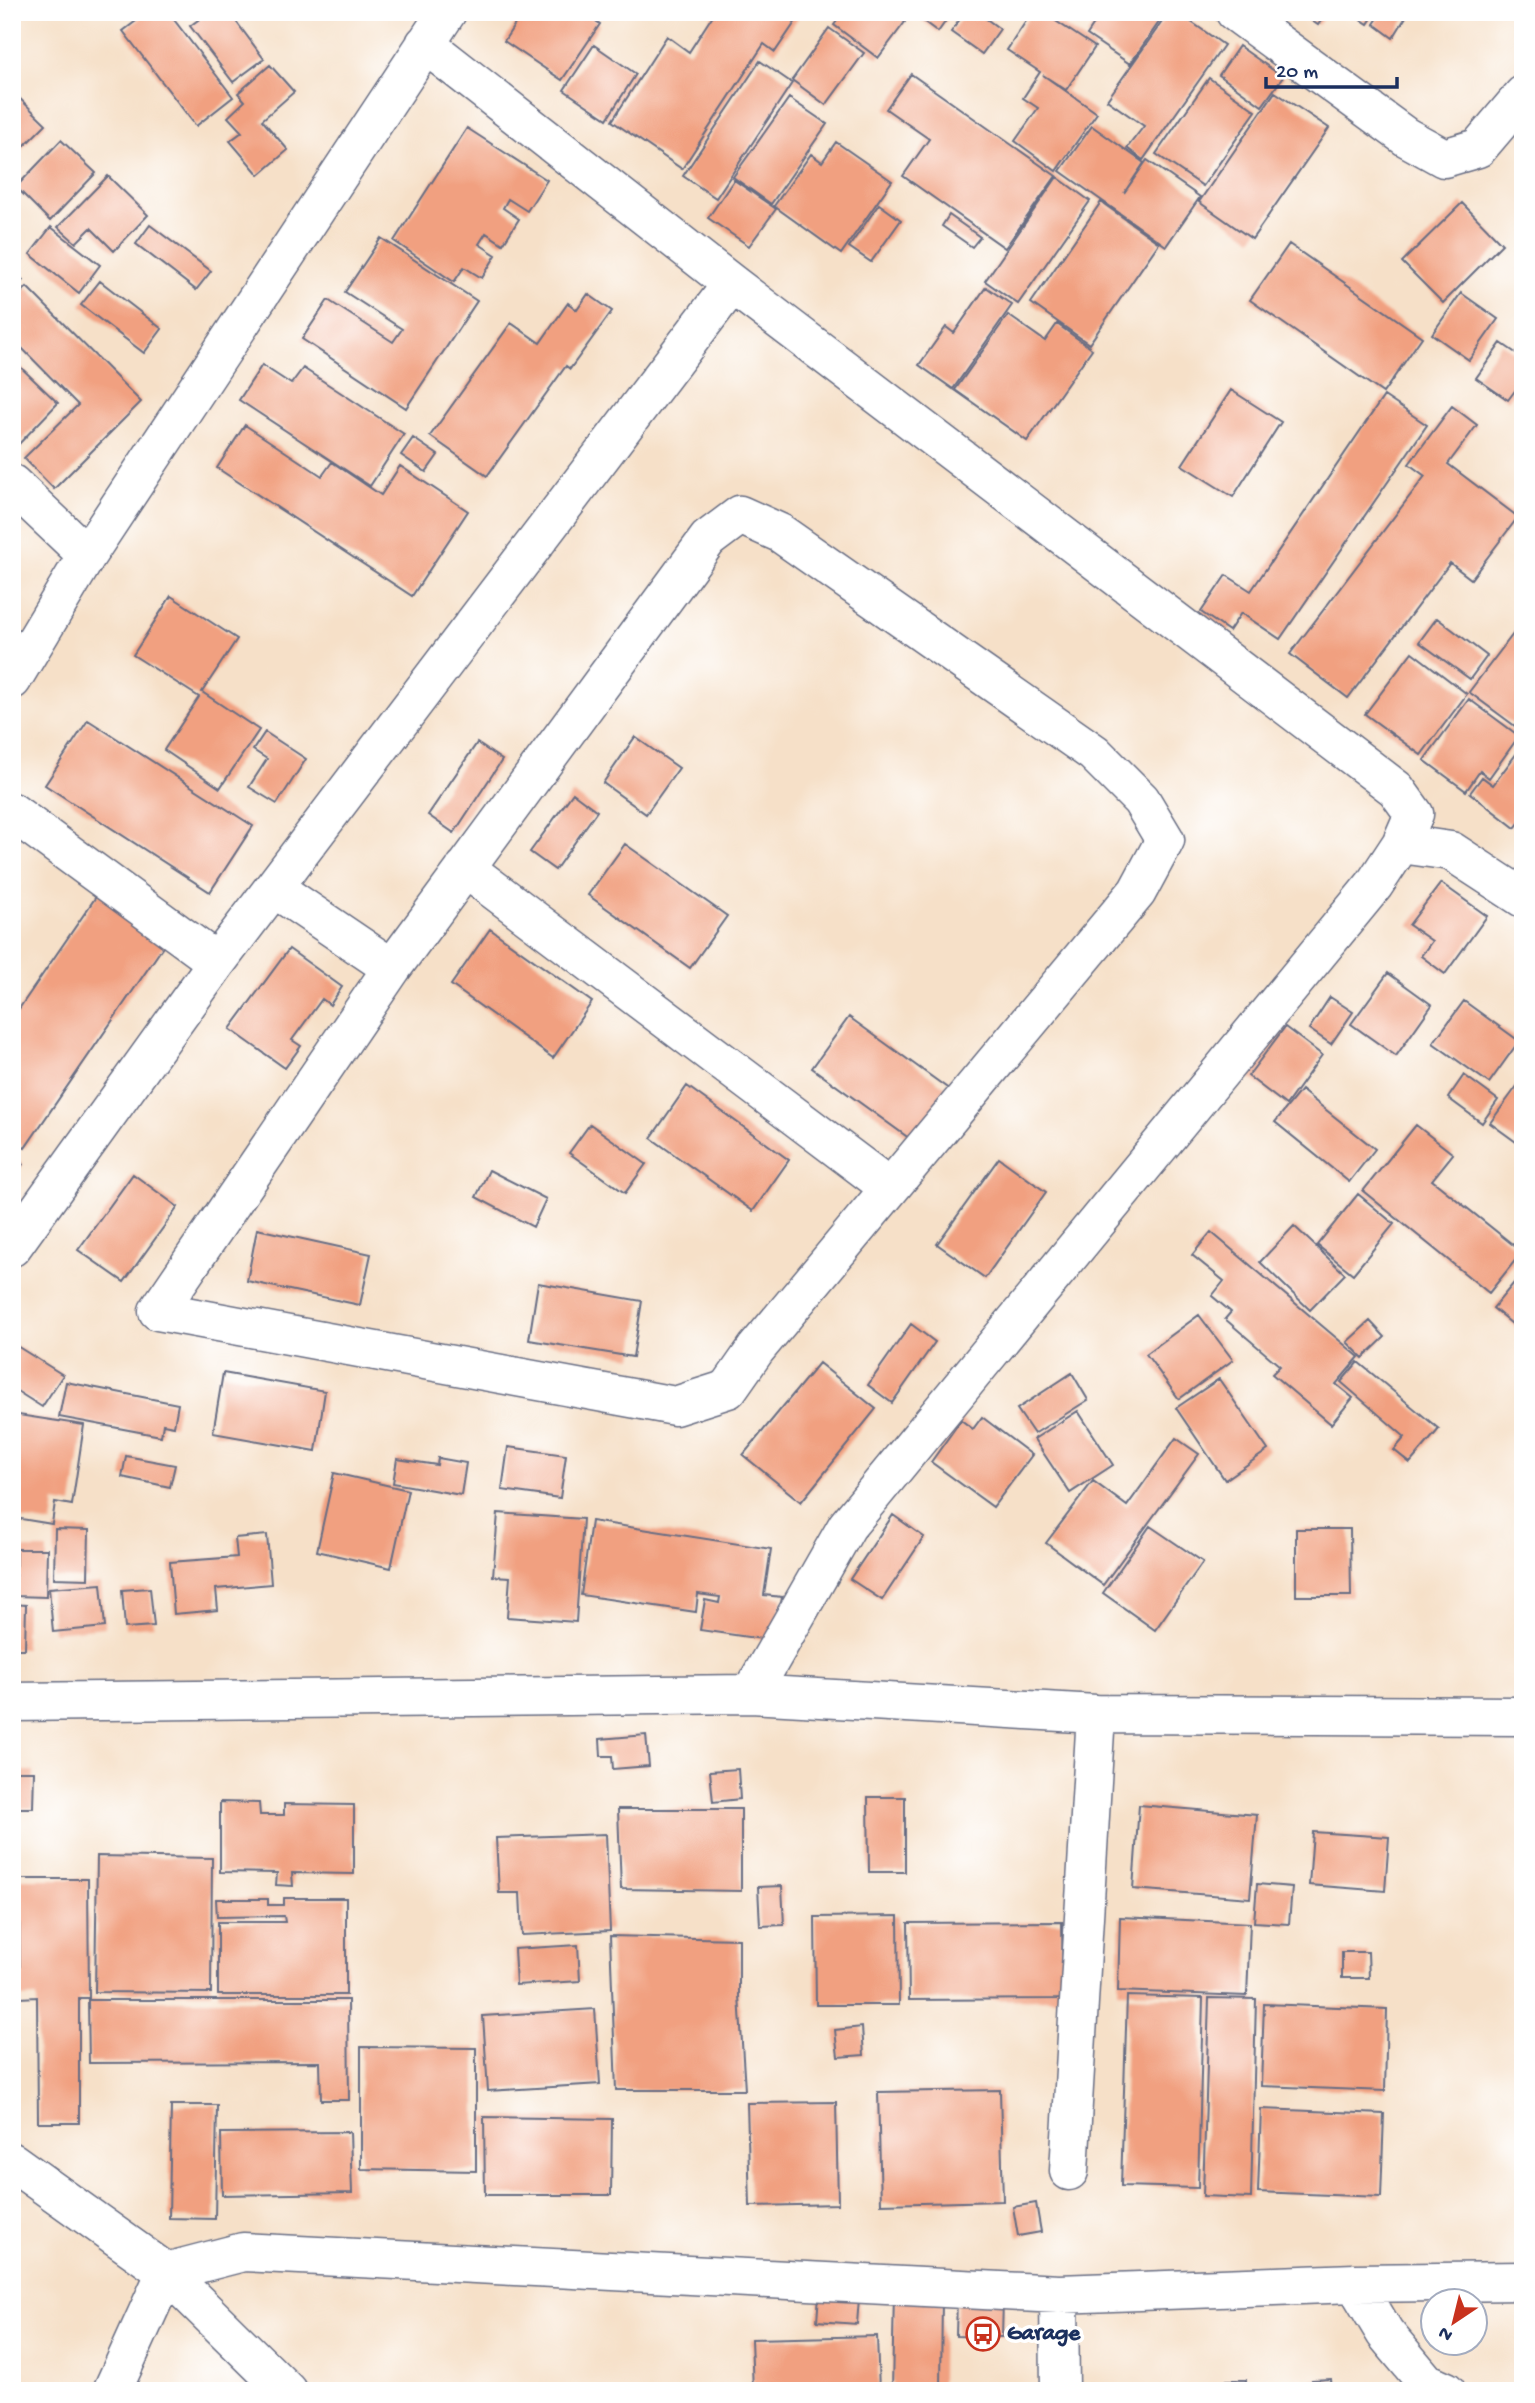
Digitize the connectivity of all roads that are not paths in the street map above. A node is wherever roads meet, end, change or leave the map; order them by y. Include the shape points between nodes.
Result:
1 (447, 12) edge
2 (1235, 12) edge
3 (425, 44) junction
4 (1523, 95) edge
5 (732, 284) junction
6 (12, 484) edge
7 (87, 555) junction
8 (12, 680) edge
9 (12, 812) edge
10 (1401, 844) junction
11 (465, 868) junction
12 (274, 888) junction
13 (1523, 898) edge
14 (217, 962) junction
15 (392, 968) junction
16 (890, 1188) junction
17 (12, 1247) edge
18 (751, 1694) junction
19 (12, 1702) edge
20 (1096, 1714) junction
21 (1523, 1716) edge
22 (12, 2162) edge
23 (1069, 2171) dead end
24 (166, 2272) junction
25 (1523, 2281) edge
26 (1355, 2283) junction
27 (1059, 2294) junction
28 (112, 2391) edge
29 (288, 2391) edge
30 (1060, 2391) edge
31 (1446, 2391) edge

1 - 3 street
2 - 4 street via 1406,137 1444,158 1478,148
3 - 5 street
3 - 7 street
5 - 10 street via 1396,789 1414,814
5 - 12 street
6 - 7 street
7 - 8 street
9 - 14 street
10 - 13 street via 1451,851
10 - 18 street via 1374,885 846,1526
11 - 15 street
11 - 16 street
11 - 16 street via 708,539 740,514 780,533 1094,753 1141,800 1165,840 1138,892
12 - 14 street
12 - 15 street
14 - 17 street
15 - 16 street via 158,1311 676,1406 728,1389
18 - 19 street
18 - 20 street
20 - 21 street
20 - 23 street
22 - 24 street
24 - 27 street via 243,2252
24 - 28 street
24 - 29 street
25 - 26 street
26 - 27 street
26 - 31 street via 1385,2333 1426,2382
27 - 30 street

